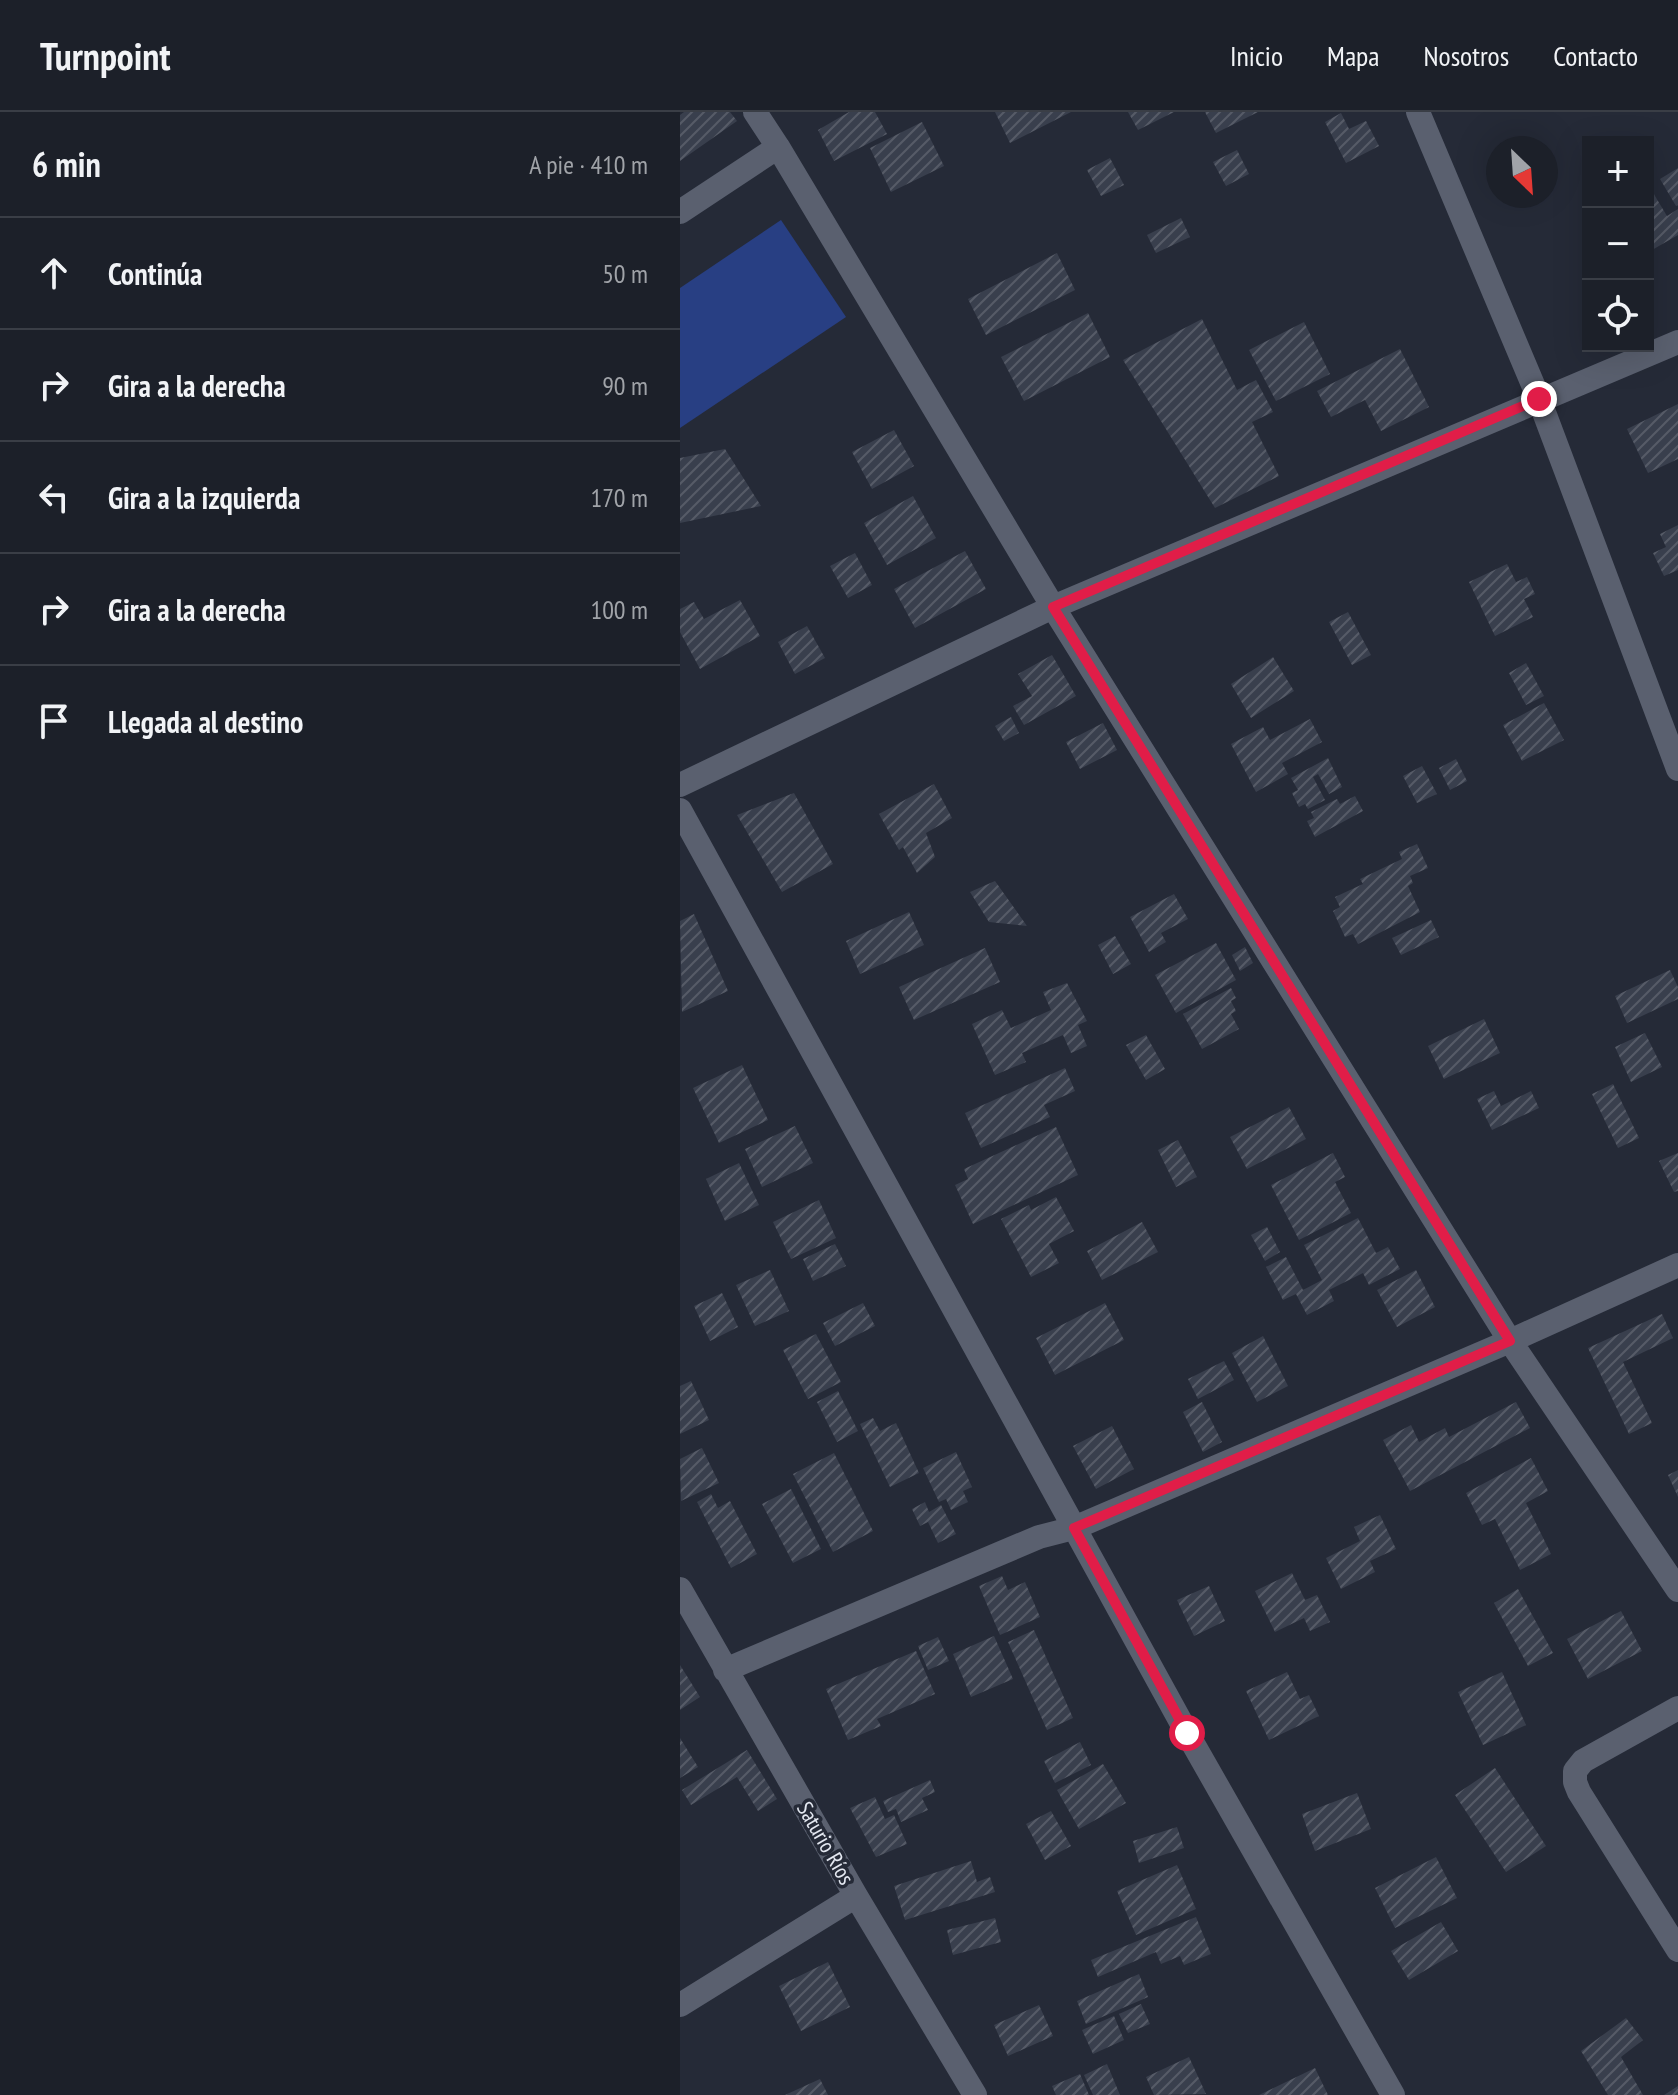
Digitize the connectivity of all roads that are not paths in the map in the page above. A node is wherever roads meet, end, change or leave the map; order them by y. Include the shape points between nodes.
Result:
1 (755, 112) edge
2 (1418, 112) edge
3 (778, 147) junction
4 (680, 212) edge
5 (1678, 342) edge
6 (1539, 399) junction
7 (1053, 607) junction
8 (1678, 769) edge
9 (680, 785) edge
10 (680, 810) edge
11 (1678, 1265) edge
12 (1510, 1341) junction
13 (1074, 1528) junction
14 (680, 1589) edge
15 (1678, 1590) edge
16 (725, 1670) junction
17 (1678, 1708) edge
18 (856, 1896) junction
19 (1678, 1950) edge
20 (680, 2005) edge
21 (975, 2095) edge
22 (1393, 2095) edge

1 - 3 street
2 - 6 street
3 - 4 street
3 - 7 street
5 - 6 street
6 - 7 street
6 - 8 street
7 - 9 street
7 - 12 street
10 - 13 street
11 - 12 street
12 - 13 street
12 - 15 street
13 - 16 street via 1039,1537
13 - 22 street
14 - 16 street, Saturio Ríos
16 - 18 street, Saturio Ríos
17 - 19 street via 1583,1761 1575,1782
18 - 20 street
18 - 21 street, Saturio Ríos

